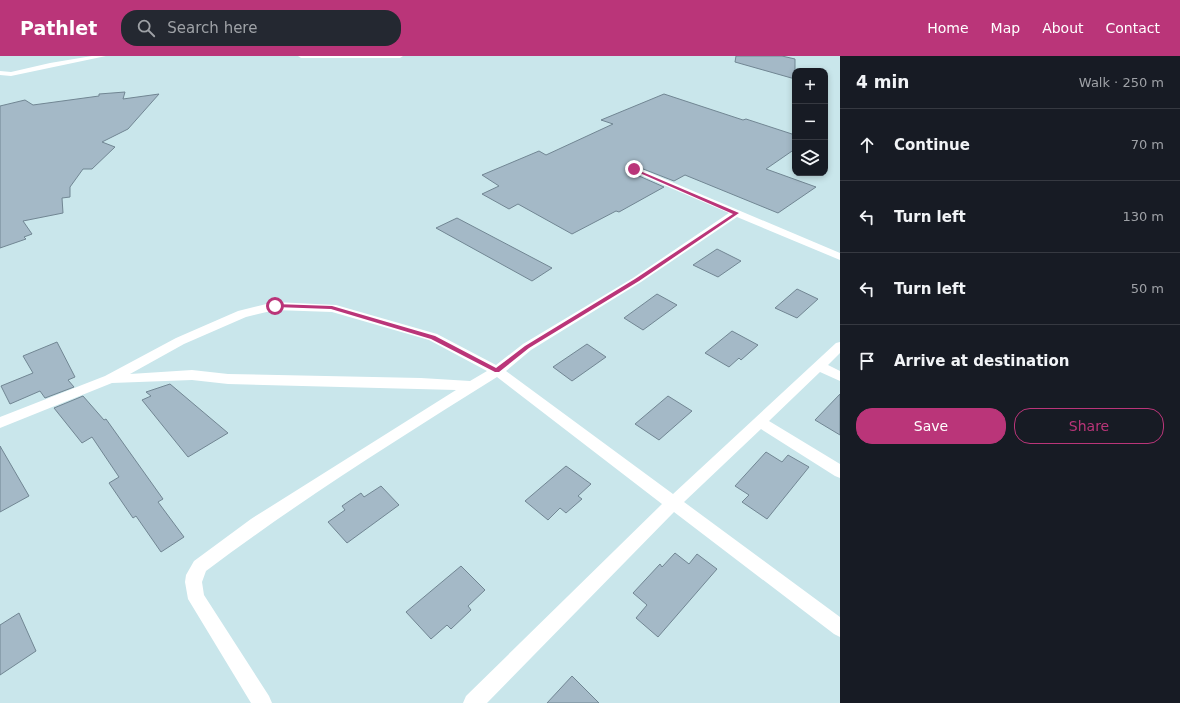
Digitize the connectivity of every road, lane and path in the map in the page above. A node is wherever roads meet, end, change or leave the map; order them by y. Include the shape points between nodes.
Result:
1 (67, 56) edge
2 (103, 56) edge
3 (301, 56) edge
4 (400, 56) edge
5 (50, 65) junction
6 (0, 73) edge
7 (634, 169) dead end
8 (736, 213) junction
9 (840, 257) edge
10 (840, 346) edge
11 (819, 366) junction
12 (497, 371) junction
13 (840, 376) edge
14 (110, 379) junction
15 (472, 386) junction
16 (760, 422) junction
17 (0, 423) edge
18 (840, 472) edge
19 (673, 503) junction
20 (840, 628) edge
21 (262, 703) edge
22 (472, 703) edge

1 - 5 lane
2 - 5 lane
3 - 4 lane
5 - 6 lane via 11,74
7 - 8 lane
8 - 9 lane
8 - 12 lane via 637,280 527,347
10 - 11 lane
11 - 13 lane
11 - 16 lane
12 - 14 lane via 433,337 332,308 275,306 242,314 180,341
12 - 15 lane
12 - 19 lane
14 - 15 lane via 192,375 228,379
14 - 17 lane
15 - 21 lane via 257,524 210,557 194,575 193,587 197,599
16 - 18 lane
16 - 19 lane
19 - 20 lane
19 - 22 lane

